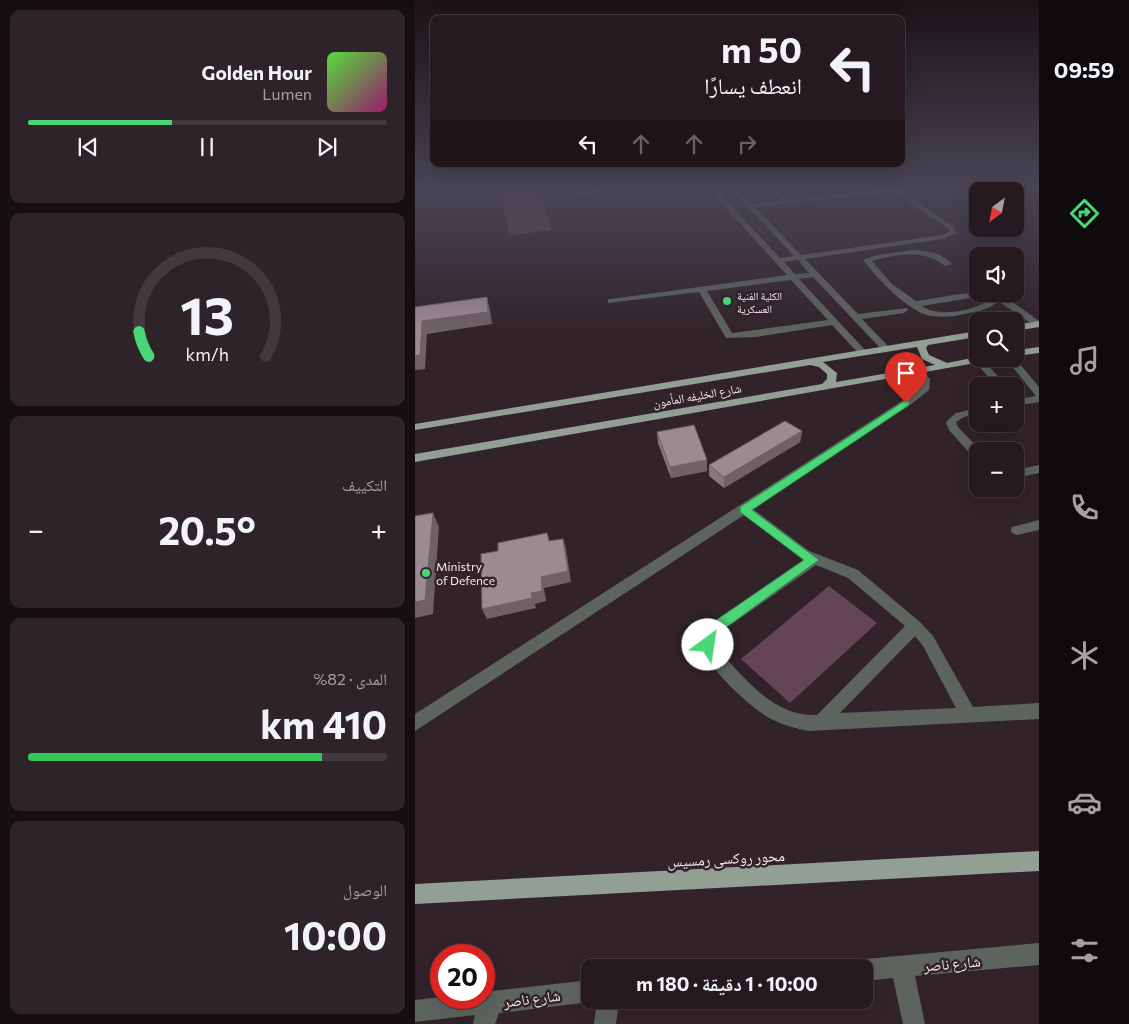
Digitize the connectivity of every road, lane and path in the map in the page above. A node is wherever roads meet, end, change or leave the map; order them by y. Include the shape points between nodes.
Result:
1 (754, 236) edge
2 (778, 236) edge
3 (947, 236) edge
4 (800, 259) junction
5 (777, 261) junction
6 (948, 264) dead end
7 (816, 274) junction
8 (792, 278) junction
9 (703, 290) junction
10 (969, 297) edge
11 (611, 301) dead end
12 (993, 302) edge
13 (1006, 302) edge
14 (914, 304) junction
15 (904, 310) dead end
16 (856, 317) junction
17 (834, 322) junction
18 (1038, 324) edge
19 (1024, 326) edge
20 (969, 335) edge
21 (925, 343) junction
22 (886, 349) junction
23 (1039, 350) edge
24 (1024, 352) edge
25 (863, 353) junction
26 (969, 361) edge
27 (811, 362) junction
28 (945, 366) junction
29 (988, 367) edge
30 (1017, 367) edge
31 (917, 370) junction
32 (996, 377) edge
33 (825, 386) junction
34 (1039, 394) edge
35 (1039, 399) edge
36 (1024, 401) edge
37 (969, 412) edge
38 (415, 427) edge
39 (969, 445) edge
40 (415, 458) edge
41 (744, 510) junction
42 (1039, 525) edge
43 (1017, 530) dead end
44 (813, 560) junction
45 (915, 626) junction
46 (1039, 711) edge
47 (968, 714) junction
48 (821, 722) junction
49 (415, 723) edge
50 (1039, 861) edge
51 (415, 894) edge
52 (1039, 954) edge
53 (902, 967) junction
54 (873, 969) edge
55 (581, 992) edge
56 (495, 1001) edge
57 (432, 1009) edge
58 (488, 1009) edge
59 (607, 1009) edge
60 (415, 1011) edge
61 (484, 1024) edge
62 (605, 1024) edge
63 (914, 1024) edge

1 - 5 street
2 - 4 street
3 - 4 street
4 - 5 street
4 - 7 street
5 - 8 street
6 - 14 street via 924,252 868,259 867,262 889,286
7 - 8 street
7 - 16 street
8 - 9 street
8 - 17 street
9 - 11 street
9 - 17 street via 729,336
10 - 14 street
12 - 14 street via 983,308 939,315 928,313
13 - 18 street
15 - 16 street
16 - 22 street
17 - 25 street
18 - 19 main road
20 - 21 main road, شارع الخليفه المأمون
21 - 22 main road, شارع الخليفه المأمون
21 - 28 main road via 921,348 925,357
22 - 25 main road, شارع الخليفه المأمون
23 - 24 main road
25 - 27 main road, شارع الخليفه المأمون
26 - 28 main road, شارع الخليفه المأمون
27 - 33 main road via 830,370 833,377
27 - 38 main road, شارع الخليفه المأمون
28 - 31 main road, شارع الخليفه المأمون
29 - 32 street
30 - 34 street
31 - 33 main road, شارع الخليفه المأمون
31 - 41 street via 926,383 921,392
33 - 40 main road, شارع الخليفه المأمون
35 - 36 street
37 - 39 street via 951,422
41 - 44 street
41 - 49 street
42 - 43 street
44 - 45 street via 853,574
44 - 48 street via 717,627 710,635 708,645 712,654 771,713 795,722
45 - 47 street via 928,641
45 - 48 street
46 - 47 street
47 - 48 street
50 - 51 main road, محور روكسى رمسيس
52 - 53 street, شارع ناصر
53 - 54 street, شارع ناصر
53 - 63 street
55 - 56 street, شارع ناصر
57 - 60 street, شارع ناصر
58 - 61 street
59 - 62 street

